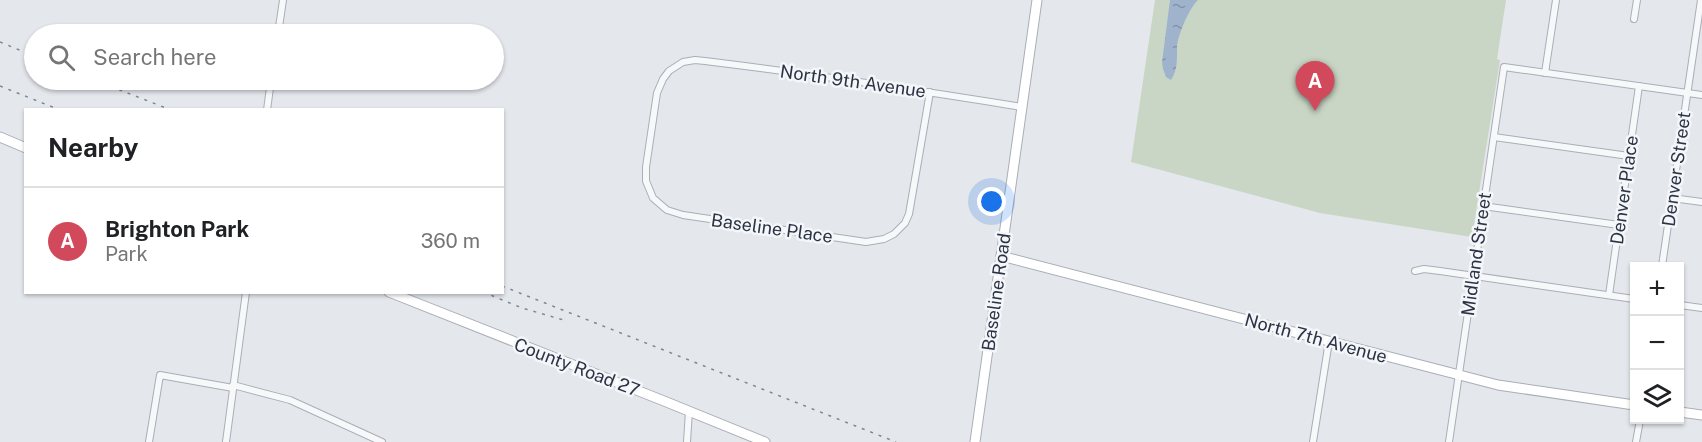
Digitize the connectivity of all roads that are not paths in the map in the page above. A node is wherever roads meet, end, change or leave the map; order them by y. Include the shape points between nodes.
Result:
1 (283, 0) edge
2 (1037, 0) edge
3 (1556, 0) edge
4 (1637, 0) edge
5 (1701, 0) edge
6 (1634, 19) dead end
7 (279, 24) edge
8 (683, 63) joint
9 (1545, 73) junction
10 (1640, 86) junction
11 (270, 90) edge
12 (930, 92) junction
13 (1688, 93) junction
14 (1702, 95) edge
15 (1022, 107) junction
16 (267, 108) edge
17 (1494, 137) junction
18 (0, 139) edge
19 (24, 147) edge
20 (1629, 156) junction
21 (1672, 198) junction
22 (1702, 202) edge
23 (1483, 206) junction
24 (1619, 225) junction
25 (1001, 256) junction
26 (1663, 262) edge
27 (1414, 271) dead end
28 (1473, 275) junction
29 (246, 294) edge
30 (394, 294) edge
31 (1609, 295) junction
32 (1630, 297) edge
33 (1684, 306) edge
34 (1702, 308) edge
35 (1329, 341) junction
36 (1459, 375) junction
37 (232, 387) junction
38 (1630, 404) edge
39 (689, 411) junction
40 (1684, 413) edge
41 (1702, 415) edge
42 (1639, 424) edge
43 (149, 442) edge
44 (226, 442) edge
45 (382, 442) edge
46 (687, 442) edge
47 (765, 442) edge
48 (975, 442) edge
49 (1313, 442) edge
50 (1449, 442) edge
51 (1636, 442) edge

1 - 7 street
2 - 15 street, Baseline Road
3 - 9 street
4 - 6 street
5 - 13 street, Denver Street
8 - 12 street, North 9th Avenue via 705,61
8 - 12 street, Baseline Place via 663,78 655,107 646,181 660,205 684,215 867,242 894,234 909,214
9 - 10 street
9 - 17 street, Midland Street via 1504,67
10 - 13 street
10 - 20 street, Denver Place
11 - 16 street
12 - 15 street, North 9th Avenue
13 - 14 street
13 - 21 street, Denver Street
15 - 25 street, Baseline Road
17 - 20 street
17 - 23 street, Midland Street
18 - 19 street
20 - 24 street, Denver Place
21 - 22 street
21 - 26 street, Denver Street
23 - 24 street
23 - 28 street, Midland Street
24 - 31 street, Denver Place
25 - 35 street, North 7th Avenue
25 - 48 street, Baseline Road
27 - 28 street via 1429,269
28 - 31 street
28 - 36 street, Midland Street
29 - 37 street
30 - 39 street, County Road 27
31 - 32 street
33 - 34 street
35 - 36 street, North 7th Avenue
35 - 49 street
36 - 38 street, North 7th Avenue via 1512,388
36 - 50 street, Midland Street
37 - 43 street via 160,375
37 - 44 street
37 - 45 street via 290,400
39 - 46 street
39 - 47 street, County Road 27
40 - 41 street
42 - 51 street

